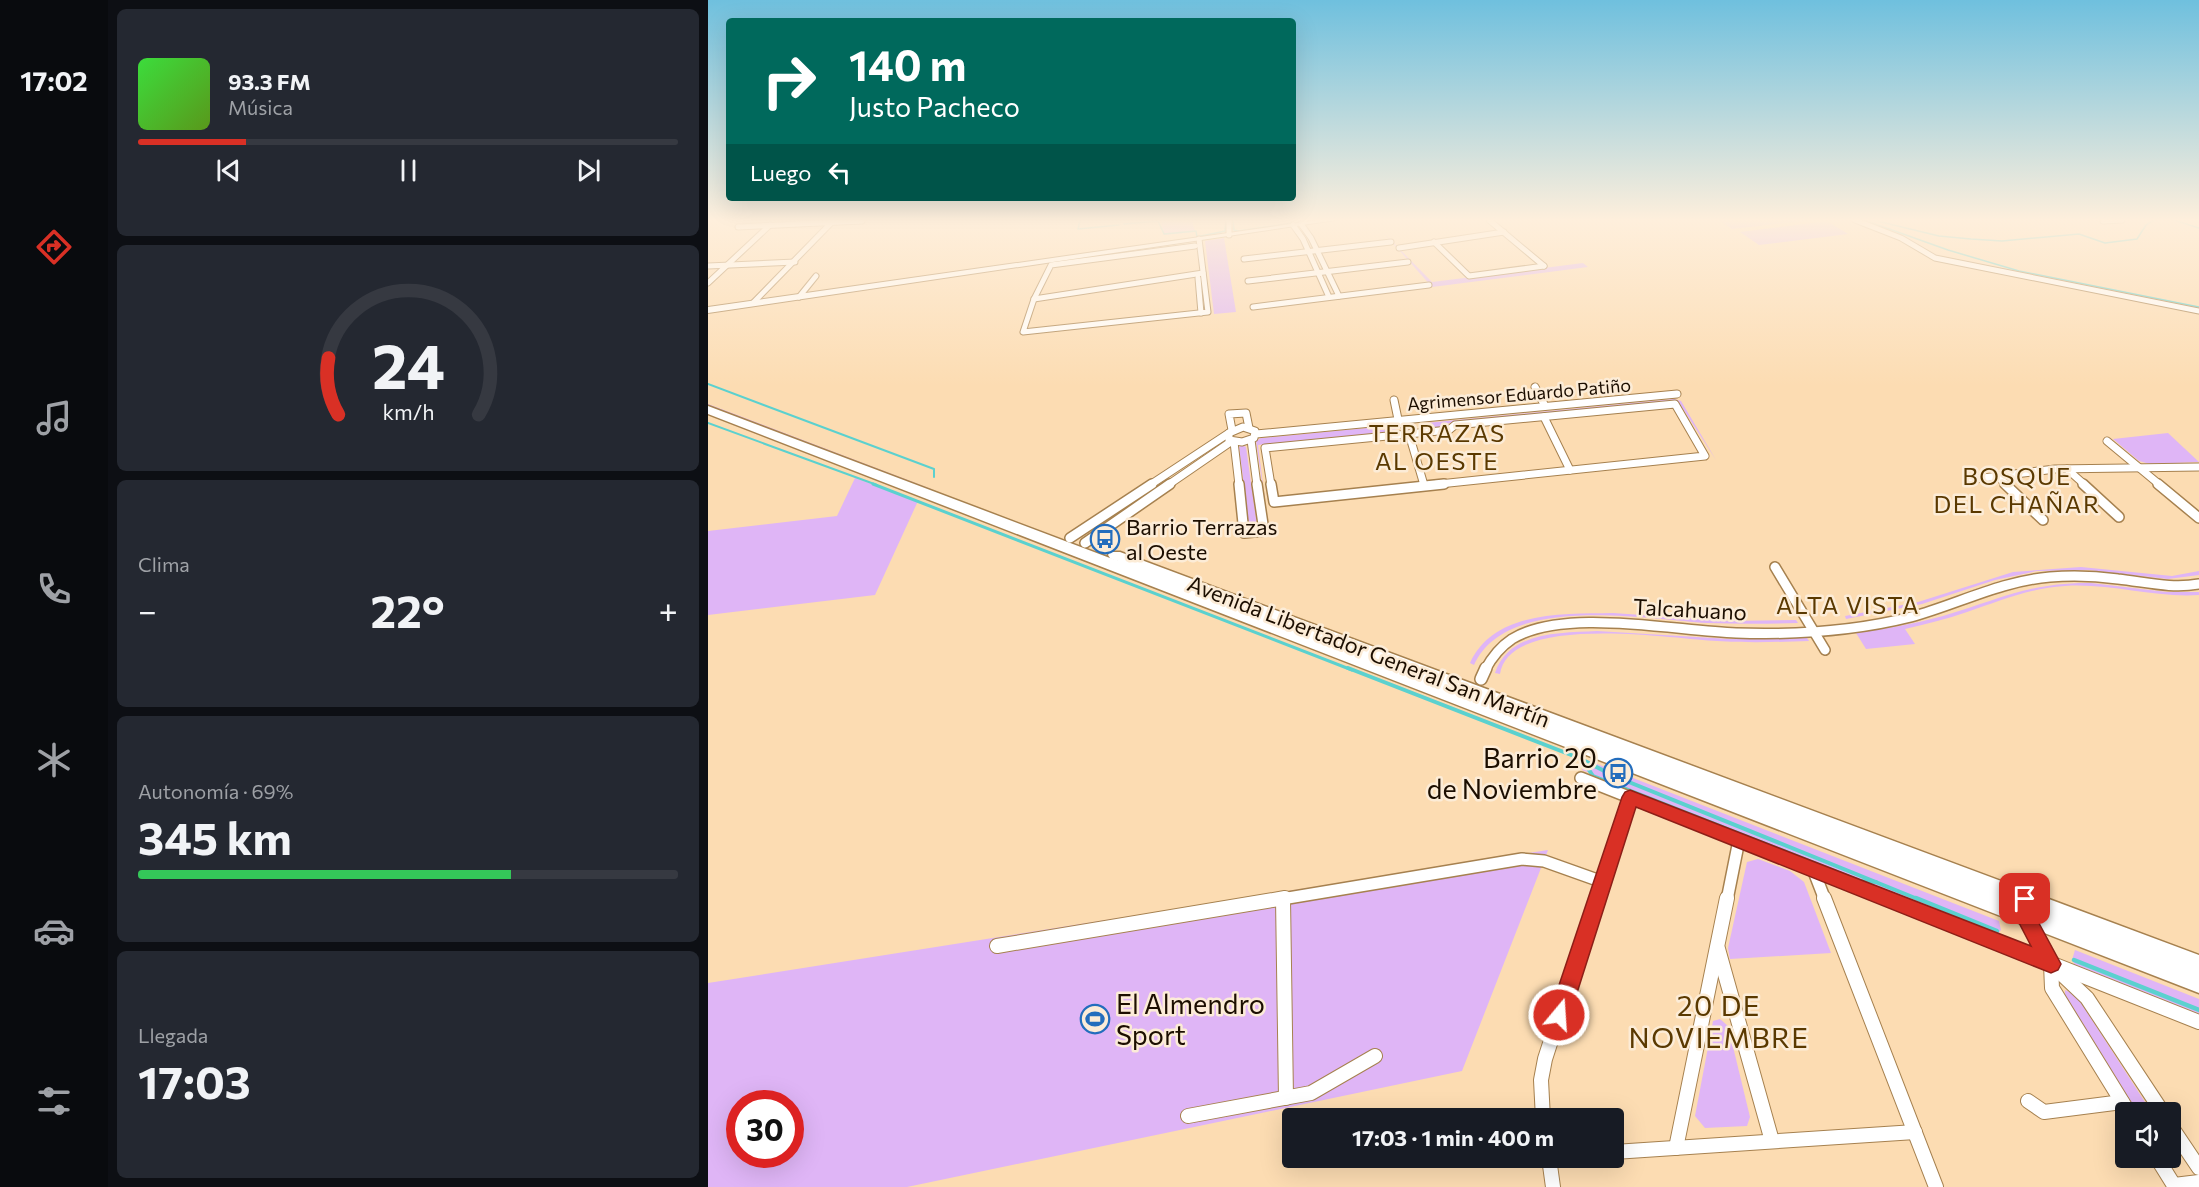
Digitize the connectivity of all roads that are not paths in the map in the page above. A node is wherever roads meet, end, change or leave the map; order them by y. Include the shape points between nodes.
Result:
1 (781, 275) edge
2 (964, 275) edge
3 (1046, 275) edge
4 (1185, 275) edge
5 (1200, 275) edge
6 (1297, 275) edge
7 (1319, 275) edge
8 (1329, 275) edge
9 (2022, 275) edge
10 (816, 276) dead end
11 (1248, 281) dead end
12 (1429, 285) dead end
13 (1339, 296) junction
14 (799, 297) junction
15 (1329, 297) junction
16 (1034, 299) junction
17 (753, 303) junction
18 (1253, 307) dead end
19 (708, 310) edge
20 (2199, 311) edge
21 (1535, 387) dead end
22 (1677, 394) dead end
23 (1394, 400) dead end
24 (708, 401) edge
25 (1545, 406) junction
26 (708, 410) edge
27 (1544, 417) junction
28 (1413, 419) junction
29 (1398, 420) junction
30 (1249, 428) junction
31 (1230, 431) junction
32 (1410, 434) junction
33 (1253, 437) junction
34 (2107, 441) dead end
35 (1233, 442) junction
36 (2199, 467) edge
37 (2067, 469) junction
38 (1570, 470) junction
39 (2142, 470) junction
40 (1997, 476) junction
41 (1967, 480) dead end
42 (1424, 486) junction
43 (2119, 517) dead end
44 (2199, 518) edge
45 (2043, 520) dead end
46 (1070, 538) junction
47 (1085, 543) junction
48 (1775, 567) dead end
49 (2199, 584) edge
50 (1267, 618) junction
51 (1813, 631) junction
52 (1825, 650) dead end
53 (1481, 679) dead end
54 (1581, 778) dead end
55 (1630, 797) junction
56 (1739, 840) junction
57 (1813, 869) junction
58 (1603, 882) junction
59 (1283, 899) junction
60 (2025, 907) junction
61 (997, 946) dead end
62 (1717, 946) junction
63 (2051, 964) junction
64 (2199, 965) edge
65 (2199, 982) edge
66 (2199, 1022) edge
67 (1375, 1056) dead end
68 (1286, 1098) junction
69 (2028, 1101) dead end
70 (2121, 1102) edge
71 (2156, 1102) edge
72 (1542, 1108) edge
73 (2115, 1108) edge
74 (1188, 1116) dead end
75 (1915, 1132) junction
76 (1772, 1141) junction
77 (2181, 1141) edge
78 (1676, 1148) junction
79 (1624, 1151) edge
80 (1550, 1168) edge
81 (2163, 1168) edge
82 (2199, 1168) edge
83 (2199, 1182) edge
84 (2175, 1186) edge
85 (1553, 1187) edge
86 (1936, 1187) edge

1 - 17 street
2 - 14 main road
3 - 16 street
4 - 16 street
5 - 16 street via 1208,312 1026,333
6 - 11 street
7 - 15 street
8 - 13 street
9 - 20 street
10 - 14 street
12 - 13 street
13 - 15 street
14 - 17 main road
15 - 18 street
17 - 19 main road
21 - 25 street
22 - 25 street, Agrimensor Eduardo Patiño
23 - 29 street
24 - 46 main road, Avenida Libertador General San Martín
25 - 28 street, Agrimensor Eduardo Patiño
26 - 50 main road, Avenida Libertador General San Martín
27 - 32 street via 1455,425 1449,430
27 - 38 street
27 - 38 street via 1675,404 1705,456
28 - 29 street, Agrimensor Eduardo Patiño
28 - 32 street
29 - 32 street
29 - 33 street, Agrimensor Eduardo Patiño
30 - 31 street
30 - 31 street via 1246,413 1229,414
30 - 33 street
31 - 35 street via 1228,437
31 - 46 street
32 - 42 street
32 - 42 street via 1264,448 1274,502
33 - 35 street, Agrimensor Eduardo Patiño
33 - 35 street via 1264,531 1244,533
34 - 39 street
35 - 47 street
36 - 39 street
37 - 39 street
37 - 40 street
37 - 43 street
38 - 42 street
39 - 44 street
40 - 41 street
40 - 45 street
46 - 47 main road, Avenida Libertador General San Martín
47 - 50 main road, Avenida Libertador General San Martín
48 - 51 street
49 - 51 street, Talcahuano via 2168,587 2112,578 2032,578 1922,614
50 - 60 main road, Avenida Libertador General San Martín
51 - 52 street
51 - 53 street, Talcahuano via 1721,632 1606,625 1541,628 1502,645 1489,659
54 - 55 street
55 - 56 street
55 - 58 street
56 - 57 street
56 - 62 street
57 - 63 street
57 - 75 street
58 - 59 street via 1544,861 1522,859
58 - 72 street via 1545,1059
59 - 61 street
59 - 68 street
60 - 63 street
60 - 64 main road, Avenida Libertador General San Martín
60 - 65 main road, Avenida Libertador General San Martín
62 - 76 street
62 - 78 street
63 - 66 street
63 - 70 street via 2052,988
63 - 71 street via 2087,998
67 - 68 street via 1311,1093
68 - 74 street
69 - 73 street via 2044,1112
75 - 76 street
75 - 86 street
76 - 78 street
77 - 82 street
78 - 79 street
80 - 85 street
81 - 84 street
83 - 84 street

